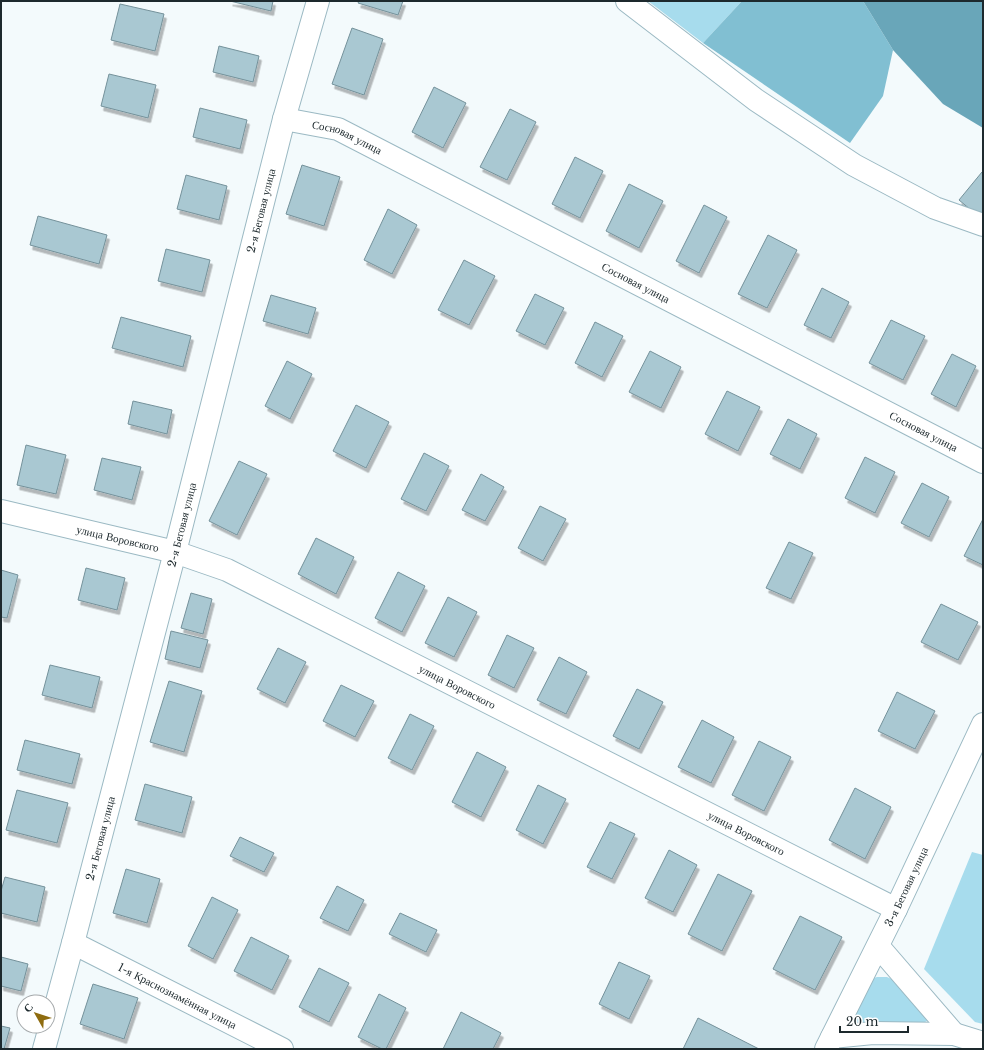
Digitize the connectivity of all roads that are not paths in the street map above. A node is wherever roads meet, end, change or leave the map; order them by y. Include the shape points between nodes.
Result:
1 (318, 1) edge
2 (626, 1) edge
3 (284, 118) junction
4 (983, 225) edge
5 (983, 462) edge
6 (1, 511) edge
7 (175, 552) junction
8 (983, 724) edge
9 (896, 909) junction
10 (73, 943) junction
11 (878, 946) junction
12 (954, 1034) junction
13 (829, 1043) edge
14 (983, 1043) edge
15 (44, 1049) edge
16 (282, 1049) edge

1 - 3 street, 2-я Беговая улица
2 - 4 street via 756,100 854,165 935,208
3 - 5 street, Сосновая улица via 338,129
3 - 7 street, 2-я Беговая улица
6 - 7 street, улица Воровского
7 - 9 street, улица Воровского via 226,570
7 - 10 street, 2-я Беговая улица
8 - 9 street, 3-я Беговая улица
9 - 11 street, 3-я Беговая улица
10 - 15 street, 2-я Беговая улица
10 - 16 street, 1-я Краснознамённая улица
11 - 12 street
11 - 13 street, 3-я Беговая улица
12 - 13 street via 873,1034
12 - 14 street

